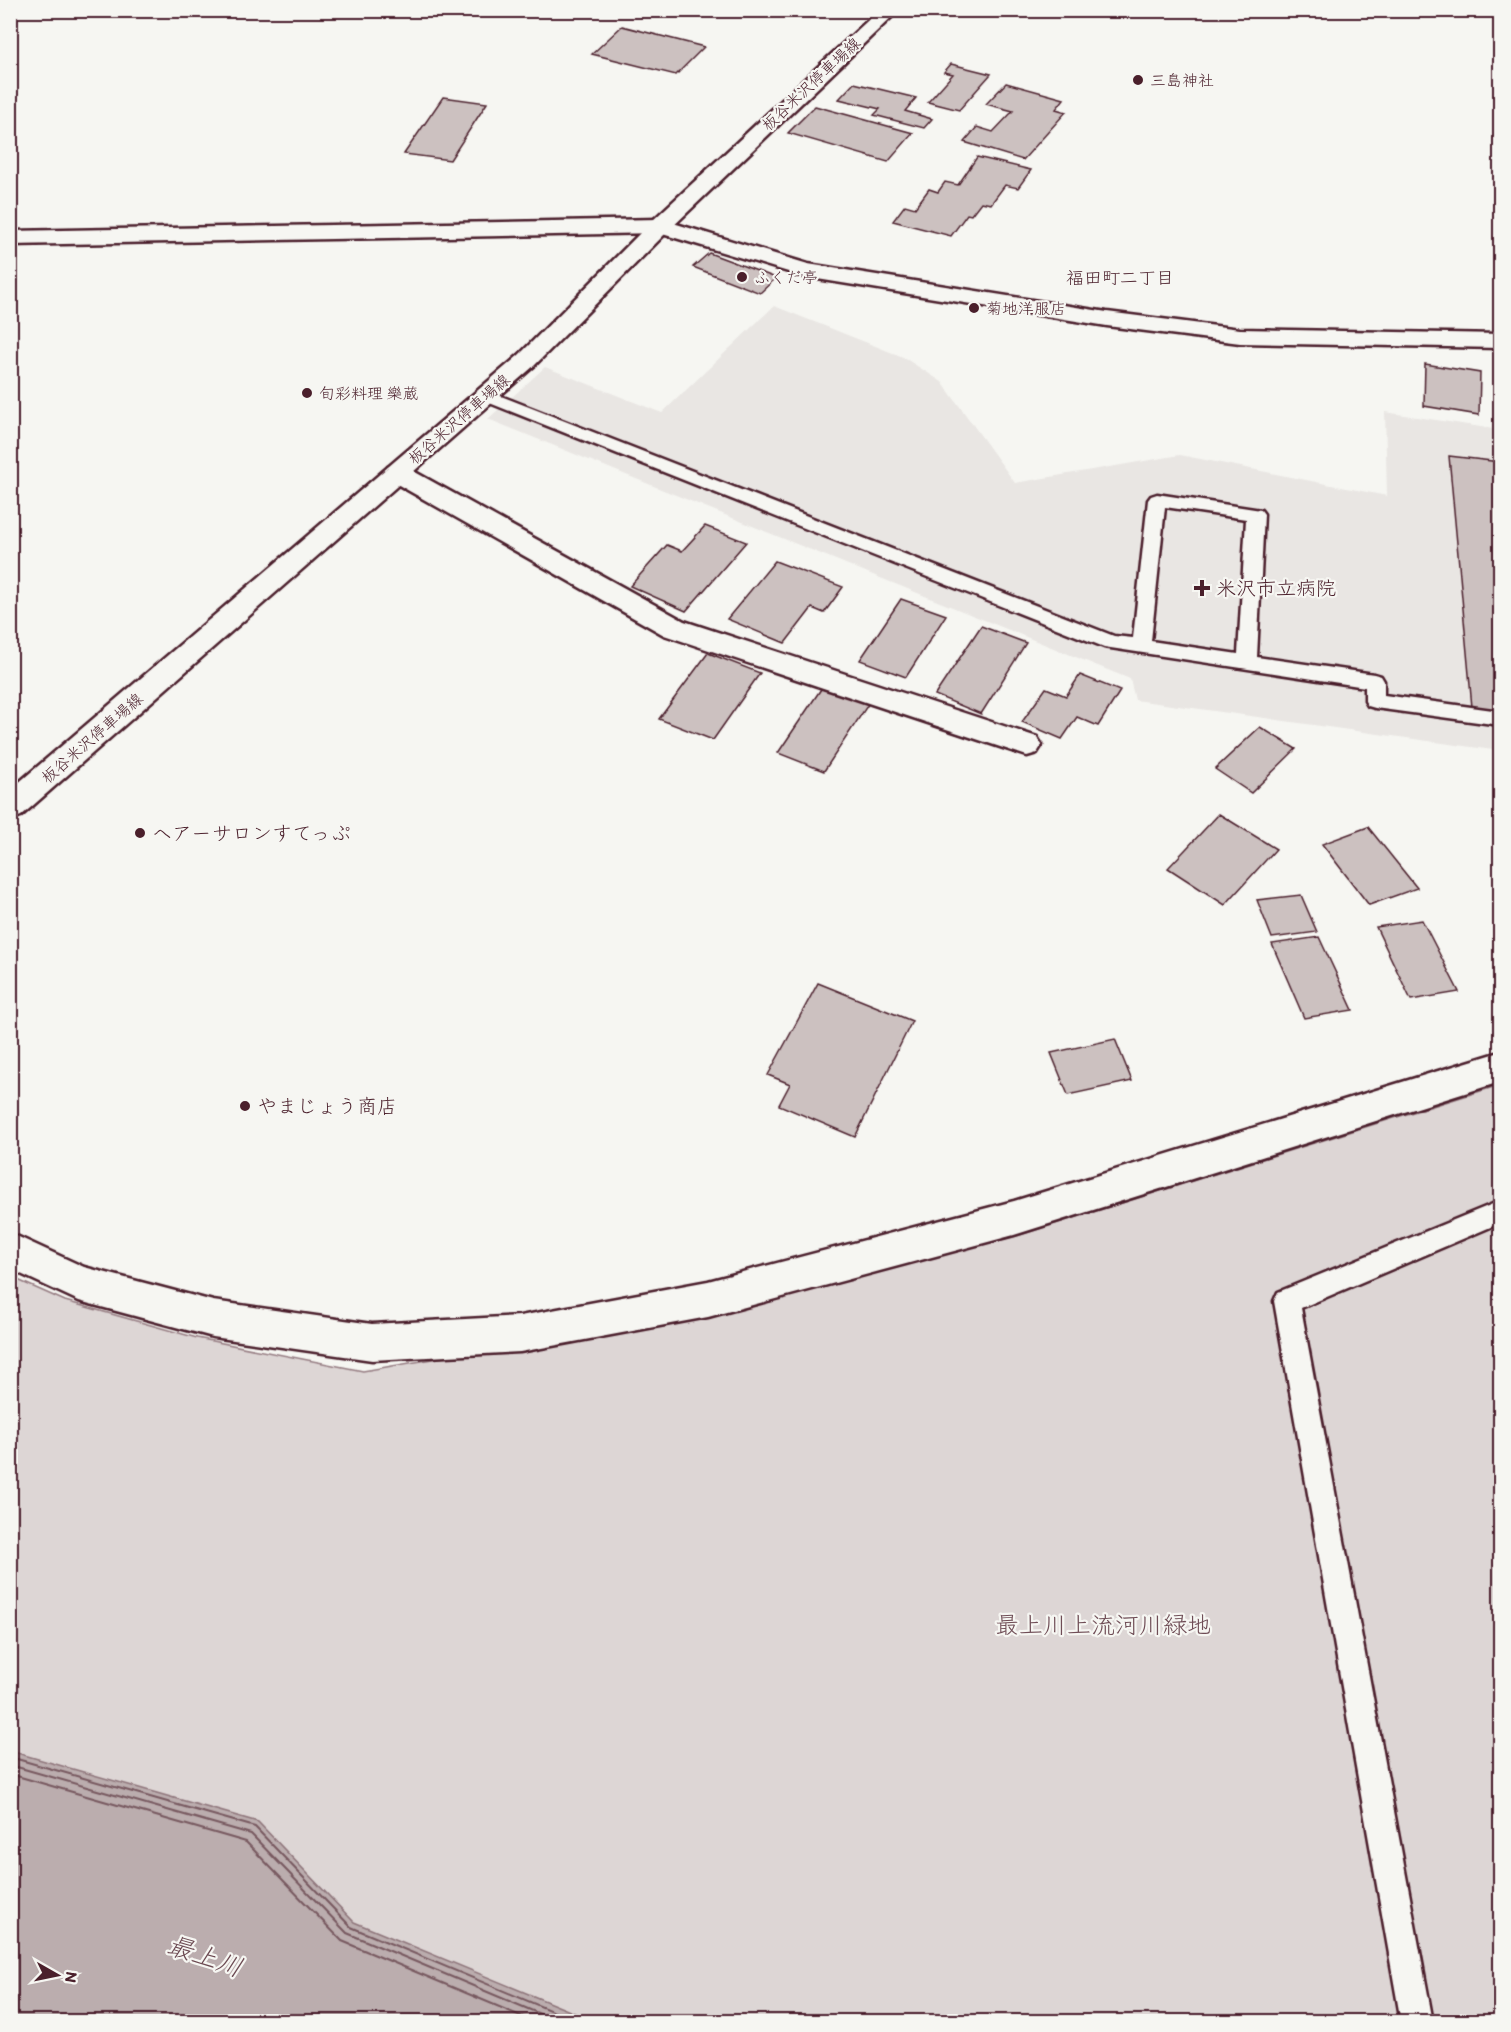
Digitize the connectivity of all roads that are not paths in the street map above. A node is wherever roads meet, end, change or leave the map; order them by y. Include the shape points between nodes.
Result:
1 (890, 10) edge
2 (660, 226) junction
3 (10, 238) edge
4 (1500, 341) edge
5 (488, 396) junction
6 (397, 473) junction
7 (1141, 647) junction
8 (1247, 662) junction
9 (1500, 718) edge
10 (1027, 745) dead end
11 (10, 808) edge
12 (1500, 1067) edge
13 (1500, 1212) edge
14 (10, 1250) edge
15 (1417, 2022) edge

1 - 2 street, 板谷米沢停車場線
2 - 3 street
2 - 4 street via 805,270 1107,319 1240,336
2 - 5 street, 板谷米沢停車場線
5 - 6 street, 板谷米沢停車場線
5 - 7 lane via 1111,642
6 - 10 street via 674,628
6 - 11 street, 板谷米沢停車場線
7 - 8 lane
7 - 8 lane via 1157,500 1255,514
8 - 9 lane via 1374,681 1375,701
12 - 14 street via 1014,1218 708,1299 519,1334 372,1342 213,1319 79,1283
13 - 15 lane via 1287,1301

